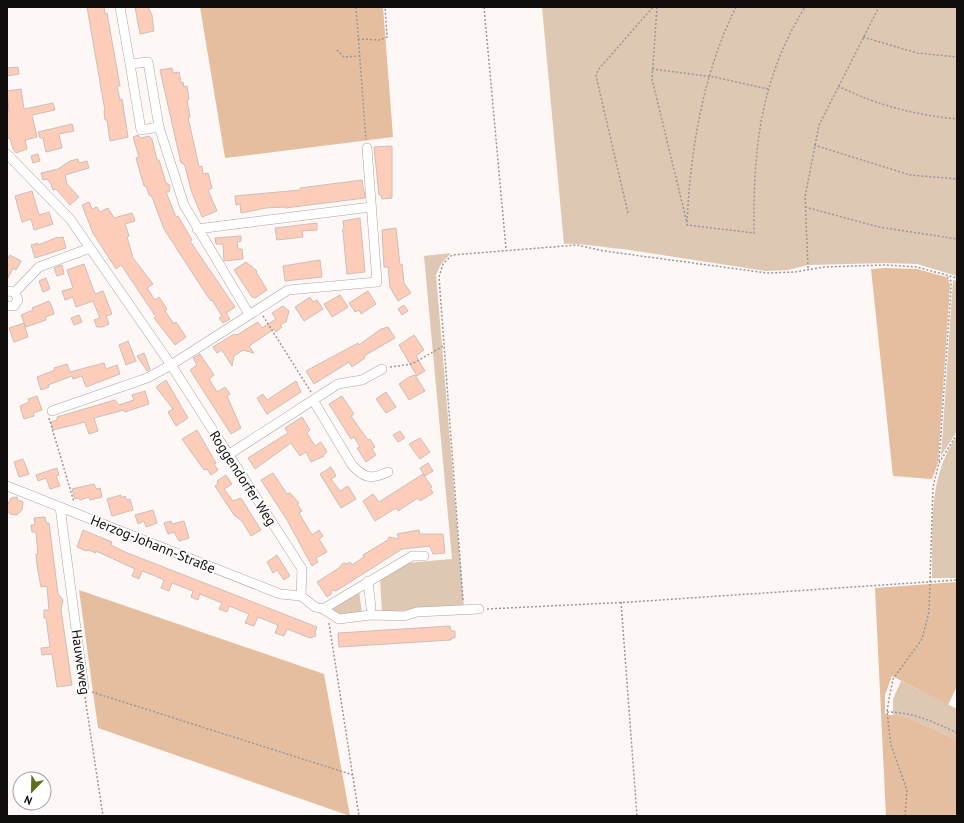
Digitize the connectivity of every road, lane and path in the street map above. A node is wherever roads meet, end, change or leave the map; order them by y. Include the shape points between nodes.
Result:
1 (120, 7) edge
2 (356, 7) edge
3 (385, 7) edge
4 (484, 7) edge
5 (653, 7) edge
6 (657, 7) edge
7 (736, 7) edge
8 (805, 7) edge
9 (879, 7) edge
10 (863, 37) junction
11 (358, 39) junction
12 (337, 50) dead end
13 (359, 56) junction
14 (957, 57) edge
15 (130, 64) junction
16 (652, 69) junction
17 (709, 77) junction
18 (838, 86) junction
19 (768, 89) junction
20 (957, 119) edge
21 (159, 127) junction
22 (814, 145) junction
23 (367, 148) joint
24 (7, 154) edge
25 (957, 179) edge
26 (805, 207) junction
27 (371, 208) junction
28 (628, 213) dead end
29 (687, 225) junction
30 (197, 229) junction
31 (957, 240) edge
32 (90, 248) junction
33 (506, 249) junction
34 (808, 268) junction
35 (947, 276) junction
36 (957, 278) edge
37 (11, 292) edge
38 (7, 306) edge
39 (258, 308) junction
40 (249, 314) junction
41 (444, 346) junction
42 (171, 364) junction
43 (382, 369) joint
44 (314, 399) junction
45 (52, 411) joint
46 (957, 434) edge
47 (228, 455) junction
48 (939, 463) junction
49 (388, 472) dead end
50 (7, 486) edge
51 (60, 507) junction
52 (77, 514) junction
53 (424, 556) dead end
54 (957, 580) edge
55 (368, 581) junction
56 (930, 581) junction
57 (301, 596) junction
58 (621, 602) junction
59 (371, 608) dead end
60 (480, 609) joint
61 (464, 610) junction
62 (325, 611) junction
63 (84, 689) junction
64 (888, 712) junction
65 (957, 733) edge
66 (352, 775) junction
67 (103, 816) edge
68 (359, 816) edge
69 (637, 816) edge
70 (904, 816) edge

1 - 15 street
2 - 11 path
3 - 11 path via 387,37 380,40
4 - 33 path
5 - 28 path via 598,70 596,76
6 - 16 path
7 - 17 path via 723,34
8 - 19 path via 789,32
9 - 10 path
10 - 14 path via 917,53
10 - 18 path
11 - 13 path
12 - 13 path via 344,56
13 - 23 path
15 - 21 street via 148,62
15 - 21 street via 141,130
16 - 17 path
16 - 29 path via 652,79
17 - 19 path
17 - 29 path via 691,176
18 - 20 path via 887,106 925,116
18 - 22 path via 819,125
19 - 29 path via 755,161 754,233
21 - 30 street via 179,192
22 - 25 path via 910,175
22 - 26 path
23 - 27 street
24 - 32 street, Roggendorfer Weg via 70,219
26 - 31 path via 879,227
26 - 34 path
27 - 30 street
27 - 39 street via 377,282 288,290
30 - 40 street
32 - 37 street via 39,267
32 - 42 street, Roggendorfer Weg
33 - 34 path via 577,245 767,273 795,272
33 - 41 path via 452,254 443,264 438,277
34 - 35 path via 917,266
35 - 36 path
35 - 48 path via 951,281 951,289
37 - 38 street via 18,297 17,302 14,306
39 - 40 street
39 - 44 path
40 - 42 street
41 - 43 path via 412,364
41 - 61 path
42 - 45 street via 146,378
42 - 47 street, Roggendorfer Weg
43 - 44 street via 362,380 338,384
44 - 47 street
44 - 49 street via 352,465 360,474 374,477
45 - 52 path via 48,422
46 - 48 path
47 - 57 street, Roggendorfer Weg via 302,569
48 - 56 path via 933,487
50 - 51 street, Herzog-Johann-Straße
51 - 52 street, Herzog-Johann-Straße
51 - 63 street, Hauweweg
52 - 57 street, Herzog-Johann-Straße via 280,594
53 - 55 street via 412,556
54 - 56 path
55 - 59 street
55 - 62 street
56 - 58 path
56 - 64 path via 929,612 922,639 893,679
57 - 62 street
58 - 60 path
58 - 69 path
60 - 61 street
61 - 62 street via 339,619
62 - 66 path
63 - 66 path
63 - 67 path, Hauweweg
64 - 65 path via 905,712
64 - 70 path via 891,745 907,790
66 - 68 path

